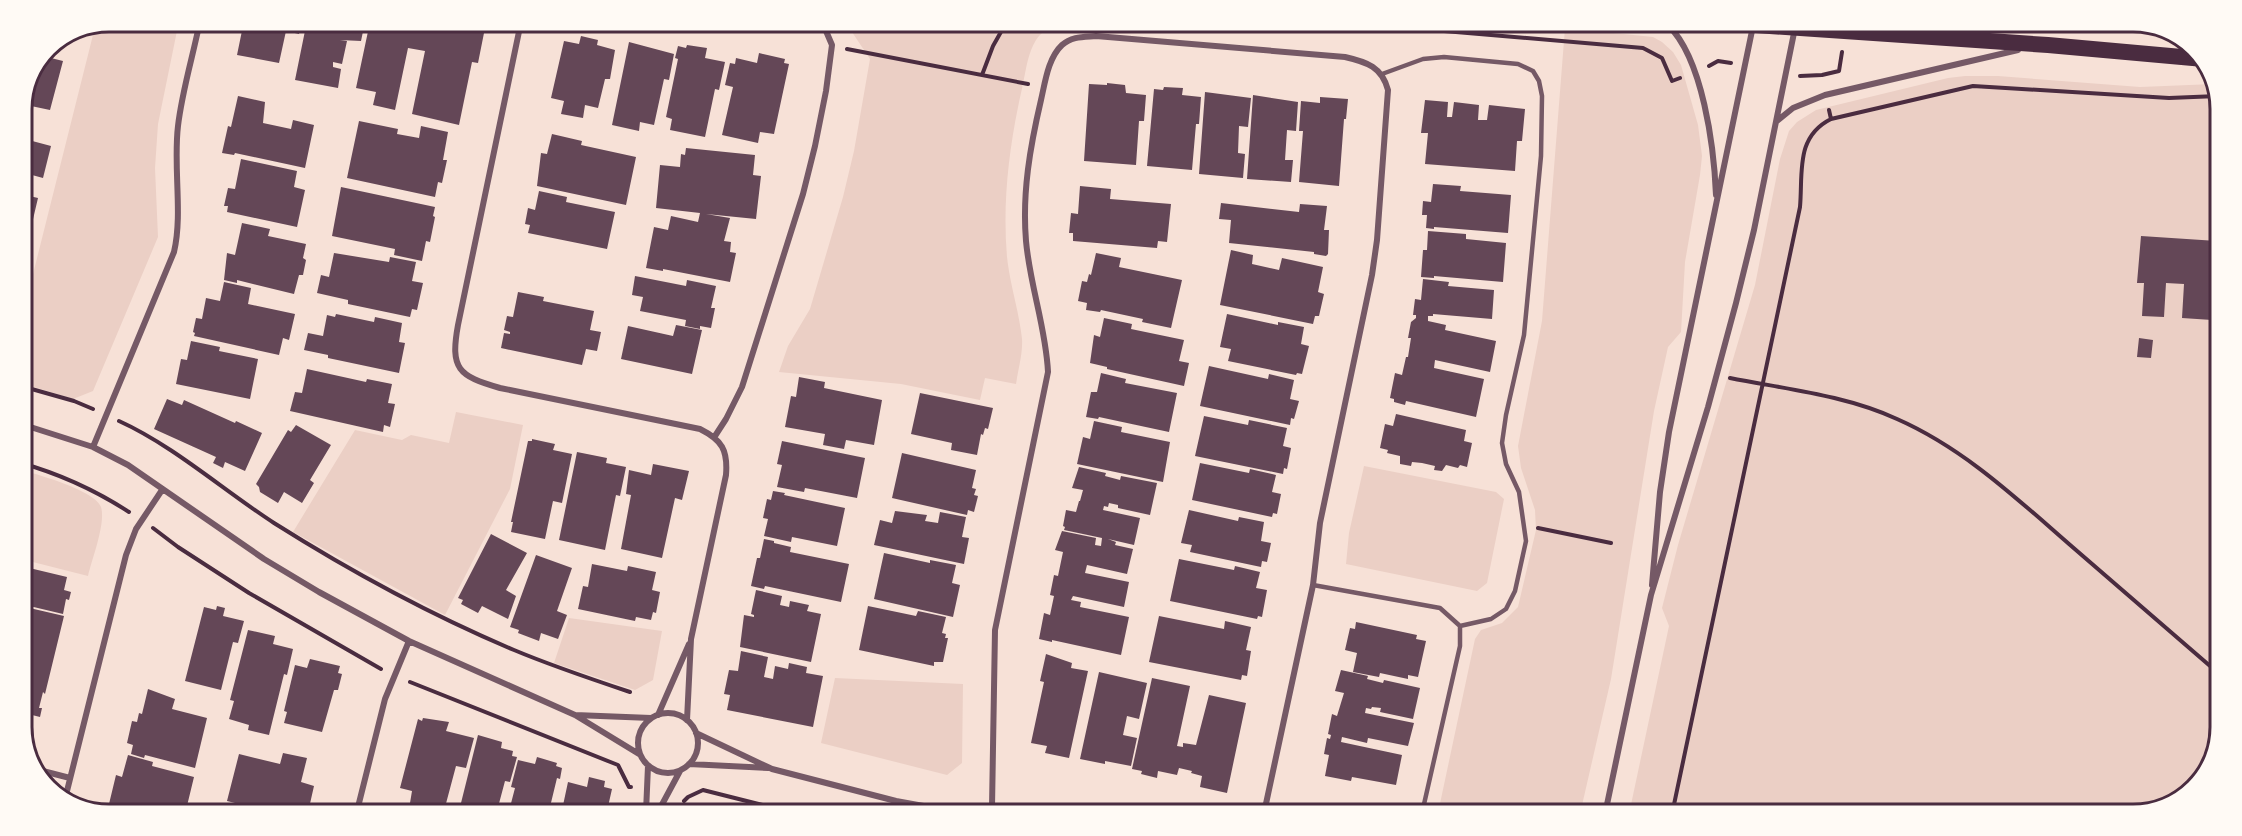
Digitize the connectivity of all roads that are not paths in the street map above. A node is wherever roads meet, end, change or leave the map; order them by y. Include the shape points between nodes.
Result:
1 (198, 31) edge
2 (519, 31) edge
3 (826, 31) edge
4 (1673, 31) edge
5 (1754, 31) edge
6 (1794, 31) edge
7 (1862, 31) edge
8 (2048, 45) junction
9 (2191, 58) edge
10 (1382, 74) junction
11 (1776, 122) junction
12 (1717, 205) junction
13 (32, 427) edge
14 (715, 436) junction
15 (93, 447) junction
16 (162, 490) junction
17 (1313, 585) junction
18 (1652, 595) junction
19 (1460, 626) junction
20 (691, 639) junction
21 (409, 640) junction
22 (575, 715) junction
23 (658, 715) junction
24 (651, 718) junction
25 (687, 720) junction
26 (696, 733) junction
27 (639, 754) junction
28 (689, 764) junction
29 (648, 766) junction
30 (772, 769) junction
31 (680, 771) junction
32 (46, 773) edge
33 (70, 778) junction
34 (67, 792) edge
35 (359, 804) edge
36 (646, 804) edge
37 (662, 804) edge
38 (909, 804) edge
39 (992, 804) edge
40 (1266, 804) edge
41 (1424, 804) edge
42 (1607, 804) edge

1 - 15 street via 178,125 177,239
2 - 14 street via 458,325 456,361 476,381 700,429
3 - 14 street via 832,45 826,91 803,194 742,387
4 - 12 street via 1687,52 1703,103 1713,153
5 - 12 street
6 - 11 street
7 - 8 highway
8 - 9 highway
8 - 11 street via 1825,95 1793,108
10 - 17 street via 1389,106 1377,240 1320,523
10 - 19 lane via 1420,59 1444,57 1518,64 1533,70 1542,96 1541,156 1524,334 1502,443 1506,464 1519,492 1526,541 1515,591 1506,609 1491,619
10 - 39 street via 1367,62 1325,54 1080,37 1062,45 1054,54 1032,139 1025,209 1030,271 1048,372 995,630
11 - 18 street via 1754,230 1717,375
12 - 18 street via 1669,432
13 - 15 street
14 - 20 street via 728,460
15 - 16 street via 128,465
16 - 21 street via 264,559
16 - 33 street via 136,529 126,555
17 - 19 lane via 1440,608
17 - 40 street
18 - 42 street
19 - 41 lane via 1460,646
20 - 23 street
20 - 25 street
21 - 22 street
21 - 35 street via 385,699
22 - 24 street
22 - 27 street
23 - 24 street
23 - 25 street via 668,713
24 - 27 street via 639,734
25 - 26 street
26 - 28 street via 697,749
26 - 30 street
27 - 29 street
28 - 30 street
28 - 31 street
29 - 31 street via 663,773
29 - 36 street
30 - 38 street
31 - 37 street
32 - 33 street
33 - 34 street

